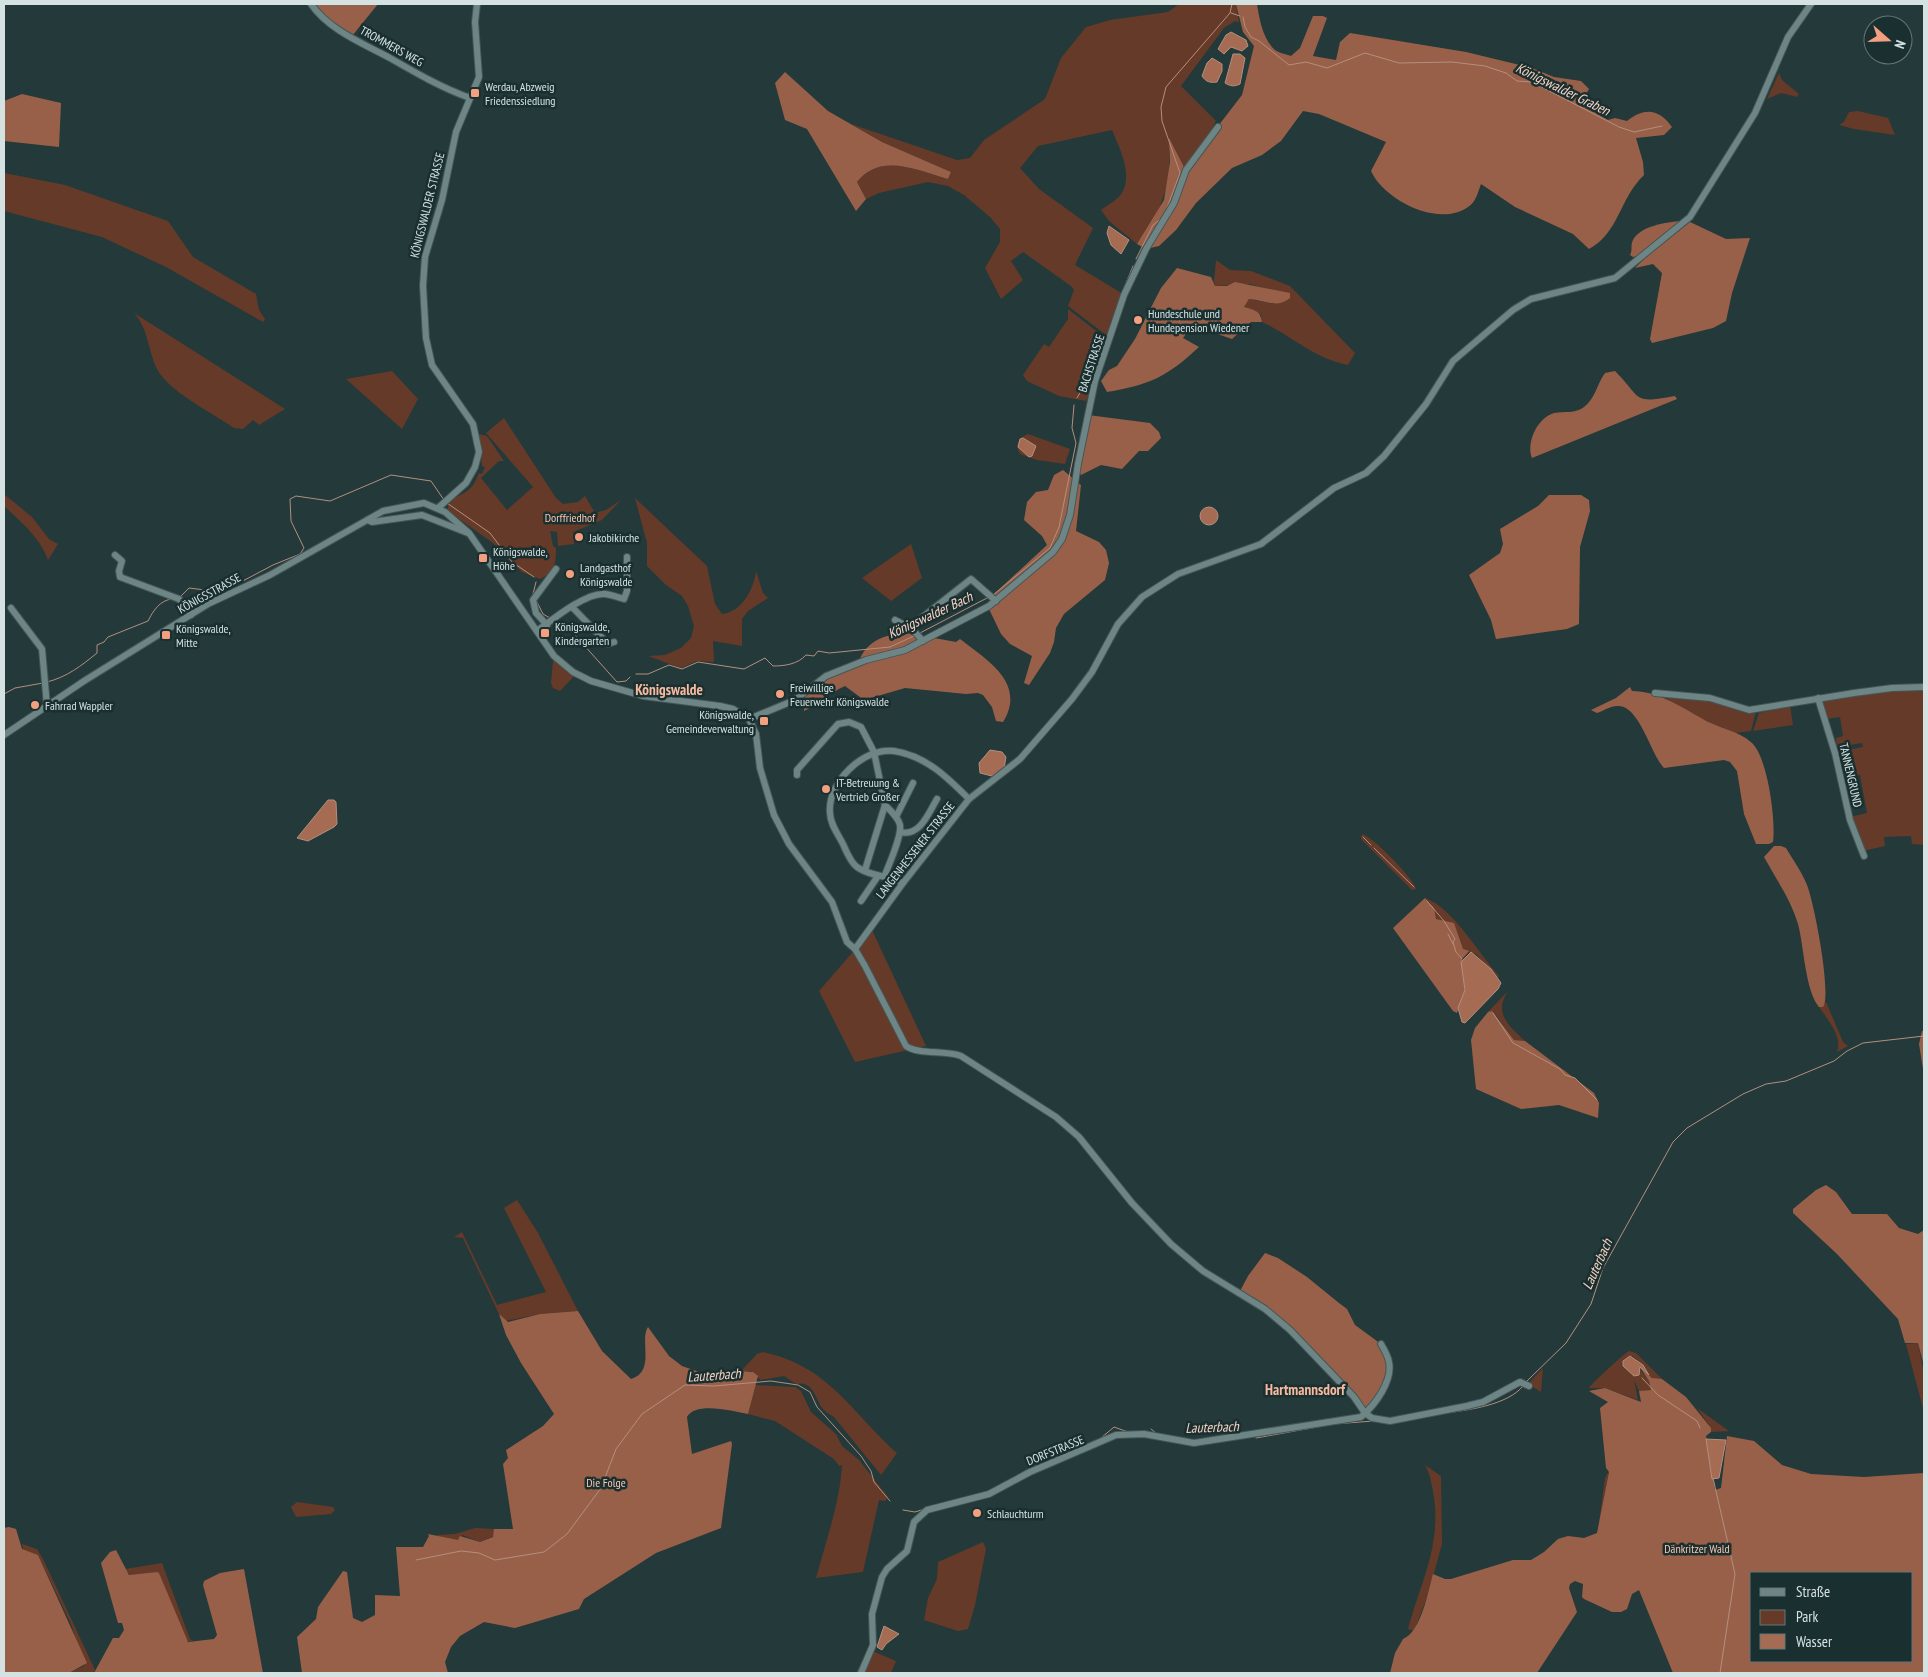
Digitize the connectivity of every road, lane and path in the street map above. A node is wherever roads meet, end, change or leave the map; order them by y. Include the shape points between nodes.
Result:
1 (311, 4) edge
2 (477, 4) edge
3 (1811, 4) edge
4 (470, 98) junction
5 (1218, 127) dead end
6 (440, 505) junction
7 (368, 520) junction
8 (469, 533) junction
9 (115, 554) dead end
10 (627, 557) dead end
11 (556, 569) dead end
12 (992, 598) junction
13 (572, 607) junction
14 (11, 608) dead end
15 (192, 615) junction
16 (895, 620) dead end
17 (546, 625) junction
18 (914, 631) junction
19 (537, 632) junction
20 (923, 641) junction
21 (614, 642) dead end
22 (1924, 687) edge
23 (1655, 693) dead end
24 (1818, 698) junction
25 (47, 706) junction
26 (749, 719) junction
27 (4, 735) edge
28 (874, 752) junction
29 (797, 775) dead end
30 (913, 783) dead end
31 (969, 799) junction
32 (936, 800) dead end
33 (885, 805) junction
34 (896, 816) junction
35 (900, 832) junction
36 (1864, 856) dead end
37 (865, 870) junction
38 (882, 876) junction
39 (903, 883) junction
40 (861, 901) dead end
41 (855, 949) junction
42 (1381, 1344) dead end
43 (1527, 1385) dead end
44 (1365, 1413) junction
45 (861, 1673) edge

1 - 4 street, TROMMERS WEG via 318,15 339,30 450,91
2 - 4 street, KÖNIGSWALDER STRASSE via 475,22 480,68
3 - 31 street, LANGENHESSENER STRASSE via 1788,37 1755,113 1690,217 1615,278 1531,299 1513,310 1458,357 1426,404 1366,473 1334,488 1261,544 1178,574 1152,589 1118,624 1079,691 1025,754
4 - 6 street, KÖNIGSWALDER STRASSE via 456,132 423,272 426,338 432,365 473,424 478,444 475,467 466,483
5 - 12 street, BACHSTRASSE via 1186,170 1174,202 1124,295 1096,381 1070,515 1062,539 1053,552
6 - 7 street, KÖNIGSSTRASSE via 412,504 383,511
6 - 8 street
7 - 8 street via 422,515
7 - 15 street, KÖNIGSSTRASSE
8 - 19 street
9 - 15 street via 122,561 120,577 177,598
10 - 13 street via 624,599 598,594
11 - 17 street via 535,597 534,609
12 - 18 street via 971,579
12 - 20 street, BACHSTRASSE
13 - 17 street
13 - 21 street via 608,644
14 - 25 street via 42,650
15 - 25 street, KÖNIGSSTRASSE
16 - 18 street
17 - 19 street
18 - 20 street
19 - 26 street via 557,660 591,681 643,696 726,707
20 - 26 street, BACHSTRASSE via 826,676 795,700
22 - 24 street
23 - 24 street via 1710,698 1749,710
24 - 36 street, TANNENGRUND via 1850,820
25 - 27 street, KÖNIGSSTRASSE
26 - 41 street via 756,734 760,768 774,815 789,844 832,902 847,942
28 - 29 street via 858,726 840,723 797,770
28 - 31 street via 893,751 923,761 946,776
28 - 33 street
28 - 37 street via 849,768 833,796 829,812 856,867
30 - 34 street
31 - 39 street, LANGENHESSENER STRASSE
32 - 35 street via 917,830 910,834
33 - 34 street
33 - 37 street
34 - 35 street
35 - 38 street
37 - 38 street
38 - 39 street
38 - 40 street
39 - 41 street, LANGENHESSENER STRASSE
41 - 44 street via 903,1044 914,1050 944,1051 961,1056 1056,1117 1080,1137 1132,1203 1171,1244 1203,1271 1265,1309 1290,1330 1354,1397
42 - 44 street via 1390,1369 1377,1398
43 - 44 street via 1518,1383 1483,1402 1390,1421 1372,1418
44 - 45 street, DORFSTRASSE via 1202,1442 1185,1443 1144,1434 1116,1435 1030,1472 989,1494 927,1510 914,1522 907,1551 882,1578 872,1614 873,1645

